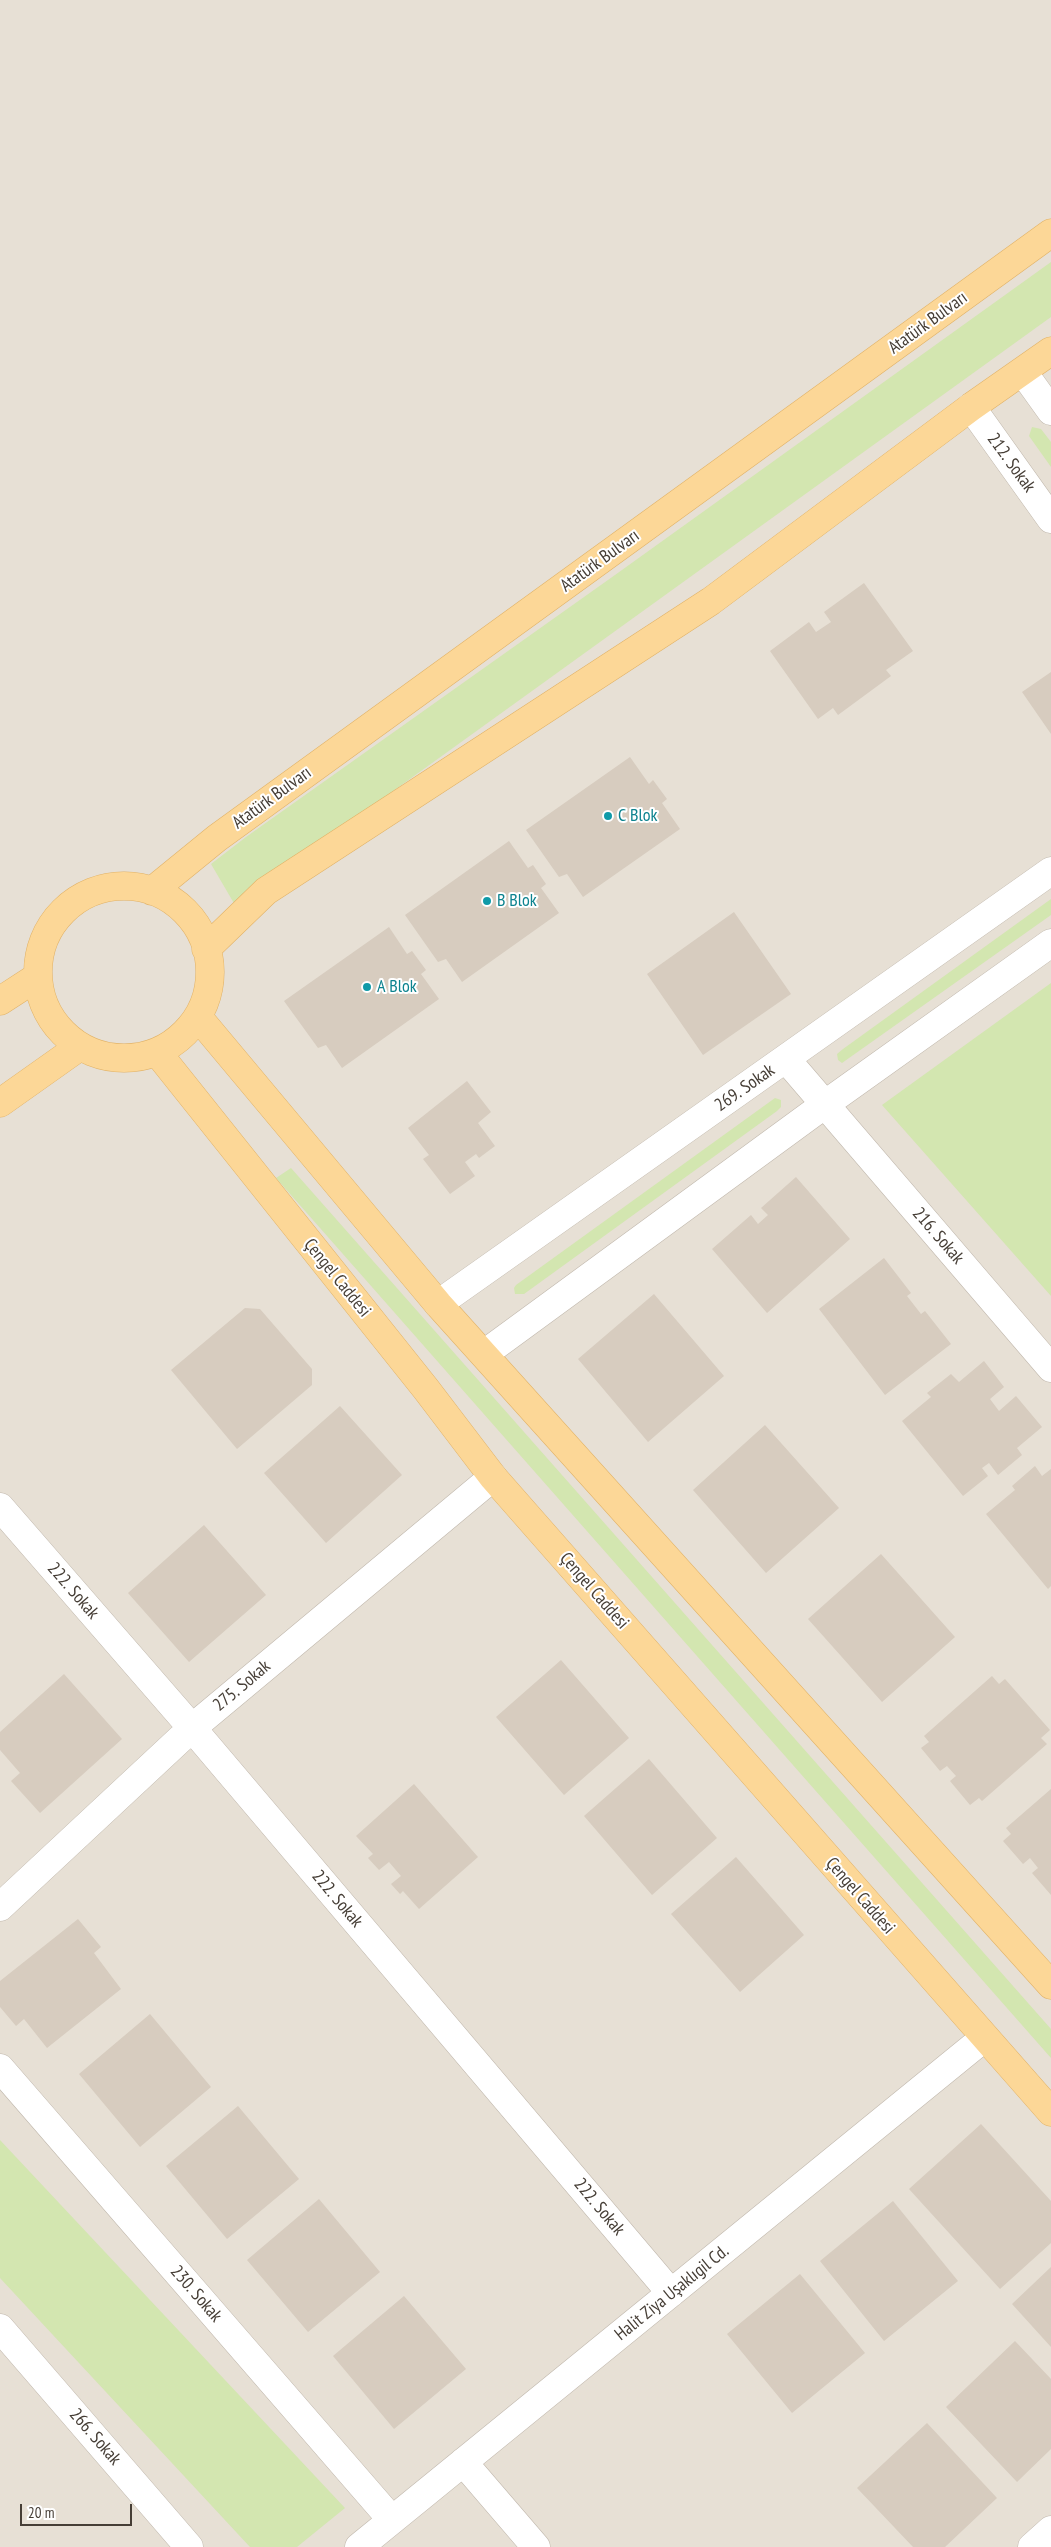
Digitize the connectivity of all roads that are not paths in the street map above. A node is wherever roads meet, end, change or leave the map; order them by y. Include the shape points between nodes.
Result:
1 (1051, 233) edge
2 (1051, 351) edge
3 (1023, 372) junction
4 (971, 407) junction
5 (1051, 411) edge
6 (1051, 518) edge
7 (1051, 872) edge
8 (152, 890) junction
9 (1051, 943) edge
10 (206, 949) junction
11 (37, 977) junction
12 (0, 1001) edge
13 (198, 1017) junction
14 (79, 1047) junction
15 (157, 1052) junction
16 (786, 1059) junction
17 (0, 1103) edge
18 (824, 1105) junction
19 (438, 1304) junction
20 (484, 1354) junction
21 (1051, 1368) edge
22 (493, 1477) junction
23 (0, 1507) edge
24 (192, 1728) junction
25 (0, 1907) edge
26 (1051, 1985) edge
27 (984, 2038) junction
28 (0, 2068) edge
29 (1051, 2112) edge
30 (671, 2293) junction
31 (0, 2328) edge
32 (464, 2462) junction
33 (392, 2520) junction
34 (1051, 2530) edge
35 (190, 2547) edge
36 (359, 2547) edge
37 (536, 2547) edge
38 (1032, 2547) edge

1 - 8 main road, Atatürk Bulvarı via 218,838
2 - 3 main road
3 - 4 main road
3 - 5 street
4 - 6 street, 212. Sokak
4 - 10 main road via 711,601 266,891
7 - 16 street, 269. Sokak
8 - 10 main road via 186,911 203,936
8 - 11 main road via 133,885 103,887 76,899 54,920 40,948
9 - 18 street
10 - 13 main road via 210,965 208,992
11 - 12 main road
11 - 14 main road via 44,1007 58,1030
13 - 15 main road via 180,1038
13 - 19 main road
14 - 15 main road via 104,1057 131,1059
14 - 17 main road
15 - 22 main road, Çengel Caddesi
16 - 18 street, 216. Sokak
16 - 19 street, 269. Sokak
18 - 20 street
18 - 21 street, 216. Sokak
19 - 20 main road
20 - 26 main road
22 - 24 street, 275. Sokak
22 - 27 main road, Çengel Caddesi
23 - 24 street, 222. Sokak
24 - 25 street, 275. Sokak
24 - 30 street, 222. Sokak
27 - 29 main road, Çengel Caddesi
27 - 30 street, Halit Ziya Uşaklıgil Cd.
28 - 33 street, 230. Sokak
30 - 32 street, Halit Ziya Uşaklıgil Cd.
31 - 35 street, 266. Sokak
32 - 33 street, Halit Ziya Uşaklıgil Cd.
32 - 37 street
33 - 36 street, Halit Ziya Uşaklıgil Cd.
34 - 38 street

